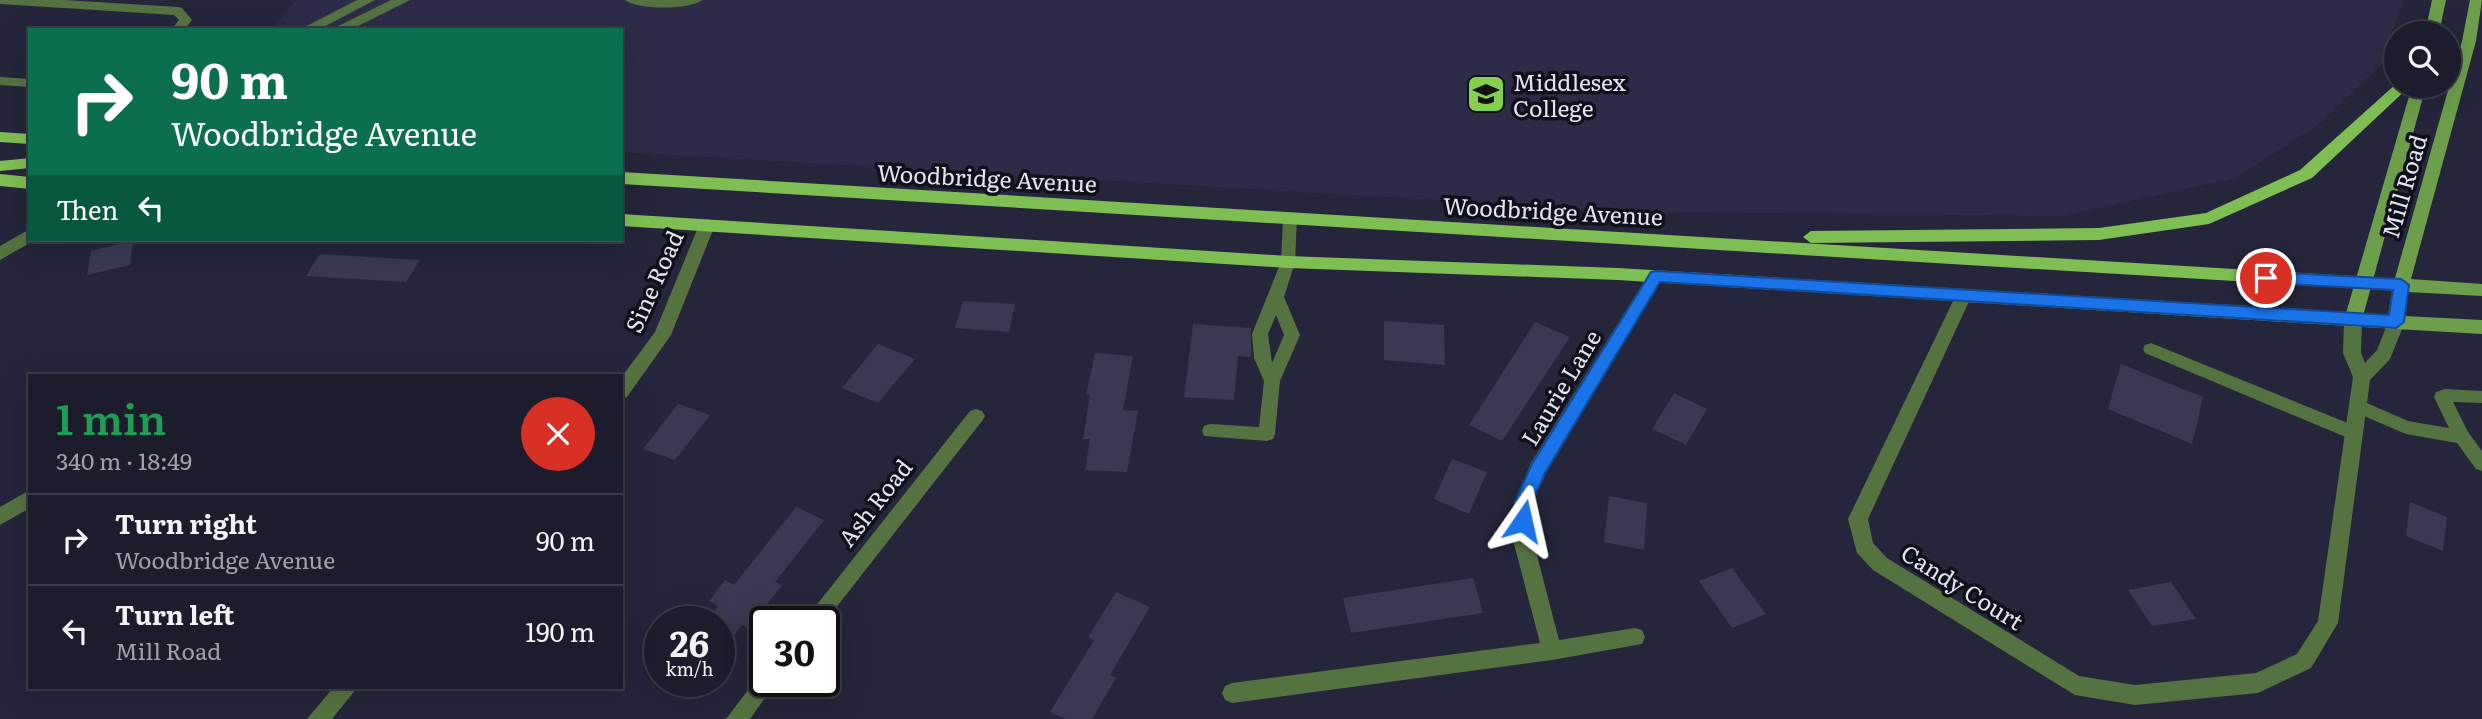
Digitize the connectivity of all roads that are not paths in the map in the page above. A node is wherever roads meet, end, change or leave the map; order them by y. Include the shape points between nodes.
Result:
1 (0, 0) edge
2 (368, 0) edge
3 (402, 0) edge
4 (631, 0) edge
5 (696, 0) edge
6 (2439, 0) edge
7 (2477, 0) edge
8 (655, 2) edge
9 (2435, 21) edge
10 (179, 28) edge
11 (310, 28) edge
12 (341, 28) edge
13 (0, 81) edge
14 (28, 83) edge
15 (2390, 98) edge
16 (2416, 98) edge
17 (0, 138) edge
18 (28, 139) edge
19 (28, 163) edge
20 (0, 166) edge
21 (623, 178) edge
22 (0, 180) edge
23 (28, 183) edge
24 (1290, 218) junction
25 (623, 220) edge
26 (706, 225) junction
27 (28, 236) edge
28 (1670, 239) junction
29 (0, 254) edge
30 (1288, 262) junction
31 (1656, 276) junction
32 (2364, 281) junction
33 (2401, 285) junction
34 (2482, 290) edge
35 (1964, 295) junction
36 (1276, 297) junction
37 (2353, 320) junction
38 (2396, 322) junction
39 (2482, 327) edge
40 (2151, 349) dead end
41 (2362, 377) junction
42 (1272, 381) junction
43 (623, 388) edge
44 (2482, 397) edge
45 (2358, 406) junction
46 (976, 416) dead end
47 (1209, 430) dead end
48 (2354, 433) junction
49 (2462, 437) junction
50 (2482, 439) edge
51 (2482, 464) edge
52 (28, 499) edge
53 (0, 517) edge
54 (826, 606) edge
55 (1635, 637) dead end
56 (1552, 651) junction
57 (2304, 660) joint
58 (346, 689) edge
59 (1232, 693) dead end
60 (754, 697) edge
61 (318, 719) edge
62 (737, 719) edge

1 - 10 lane via 178,11 186,20
2 - 11 street
3 - 12 street
4 - 8 lane
5 - 8 lane
6 - 9 street
7 - 33 street, Mill Road
13 - 14 lane
15 - 28 main road via 2306,174 2209,218 2099,234
16 - 32 street, Mill Road
17 - 18 main road
19 - 20 main road
21 - 24 main road, Woodbridge Avenue
22 - 23 main road
24 - 28 main road, Woodbridge Avenue
24 - 30 lane
25 - 26 main road
26 - 30 main road
26 - 43 street, Sine Road via 662,335
27 - 29 street
28 - 32 main road, Woodbridge Avenue
30 - 31 main road
30 - 36 lane
31 - 35 main road
31 - 56 street, Laurie Lane via 1538,469 1523,503 1523,540
32 - 33 main road, Woodbridge Avenue
32 - 37 street, Mill Road
33 - 34 street, Woodbridge Avenue
33 - 38 street, Mill Road
35 - 37 main road
35 - 57 street, Candy Court via 1858,519 1864,547 1880,564 2075,685 2135,695 2258,683
36 - 42 lane via 1260,334 1262,358
36 - 42 lane via 1292,335
37 - 38 main road
37 - 41 street, Mill Road via 2352,353
38 - 39 street
38 - 41 street, Mill Road via 2384,354
40 - 48 lane
41 - 45 street, Mill Road
42 - 47 lane via 1267,435
44 - 49 lane via 2442,397
45 - 48 street, Mill Road
45 - 49 lane via 2406,427
46 - 54 street, Ash Road
48 - 57 street, Mill Road via 2328,622
49 - 50 lane
49 - 51 lane
52 - 53 street
55 - 56 street
56 - 59 street
58 - 61 street
60 - 62 street

